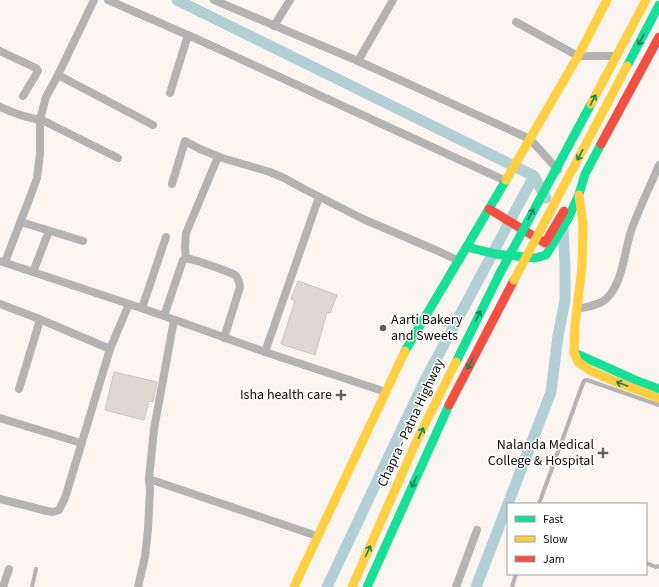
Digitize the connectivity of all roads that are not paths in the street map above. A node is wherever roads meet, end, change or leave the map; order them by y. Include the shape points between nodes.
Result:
1 (94, 0) edge
2 (108, 0) edge
3 (214, 0) edge
4 (290, 0) edge
5 (393, 0) edge
6 (607, 0) edge
7 (646, 0) edge
8 (659, 5) edge
9 (516, 22) dead end
10 (274, 26) junction
11 (188, 35) junction
12 (659, 37) edge
13 (0, 51) edge
14 (578, 56) junction
15 (358, 61) junction
16 (646, 61) junction
17 (58, 75) junction
18 (170, 93) dead end
19 (23, 96) dead end
20 (0, 107) edge
21 (40, 119) junction
22 (153, 125) dead end
23 (530, 139) junction
24 (218, 157) junction
25 (118, 158) dead end
26 (659, 165) edge
27 (508, 178) junction
28 (172, 184) dead end
29 (577, 191) junction
30 (319, 197) junction
31 (490, 209) junction
32 (21, 222) junction
33 (558, 230) junction
34 (49, 231) junction
35 (166, 237) dead end
36 (83, 241) dead end
37 (467, 247) junction
38 (186, 258) junction
39 (2, 261) edge
40 (459, 261) junction
41 (33, 272) junction
42 (498, 277) junction
43 (512, 284) junction
44 (0, 304) edge
45 (129, 304) junction
46 (142, 308) junction
47 (577, 309) junction
48 (164, 316) junction
49 (40, 320) junction
50 (174, 320) junction
51 (224, 338) junction
52 (110, 350) junction
53 (265, 352) junction
54 (574, 352) junction
55 (19, 389) dead end
56 (659, 389) edge
57 (386, 392) junction
58 (659, 398) edge
59 (659, 405) edge
60 (0, 418) edge
61 (81, 443) junction
62 (149, 479) junction
63 (0, 499) edge
64 (539, 503) edge
65 (476, 530) dead end
66 (317, 536) junction
67 (647, 563) edge
68 (659, 566) edge
69 (9, 568) dead end
70 (36, 569) dead end
71 (516, 575) edge
72 (3, 587) edge
73 (32, 587) edge
74 (138, 587) edge
75 (294, 587) edge
76 (352, 587) edge
77 (368, 587) edge
78 (456, 587) edge
79 (512, 587) edge

1 - 17 street
2 - 11 street
3 - 10 street
4 - 10 street
5 - 15 street
6 - 14 main road
42 -> 7 main road, Chapra - Patna Highway, bridge
8 -> 43 main road, Chapra - Patna Highway, bridge
9 - 14 street
10 - 15 street
11 - 18 street
11 - 27 street
12 - 16 main road
13 - 19 street via 38,71
14 - 16 street via 624,56
14 - 23 main road
15 - 23 street
16 - 29 main road
17 - 21 street via 46,97
17 - 22 street
20 - 21 street via 18,115
21 - 25 street
21 - 32 street via 37,178
23 - 27 main road
23 - 29 street
24 - 28 street via 185,141
24 - 30 street via 270,172
24 - 38 street via 186,233
26 - 47 street via 636,218 616,285 605,300
27 - 31 main road
29 - 33 main road
29 - 47 main road via 583,224
30 - 40 street
30 - 53 street
31 - 33 main road via 545,243
31 - 37 main road
32 - 34 street
32 - 39 street
33 - 37 main road via 546,255 535,258 496,254
34 - 36 street
34 - 41 street
35 - 46 street
37 - 40 main road
38 - 48 street via 183,260
38 - 51 street via 228,272 239,280 238,295
39 - 41 street
40 - 57 main road via 402,357
41 - 45 street
42 - 43 main road
76 -> 42 main road, Chapra - Patna Highway via 418,440
43 -> 77 main road, Chapra - Patna Highway via 448,409
44 - 49 street
45 - 46 street
45 - 52 street
46 - 48 street
47 - 54 main road
48 - 50 street
49 - 52 street
49 - 55 street
50 - 51 street
50 - 62 street via 154,429
51 - 53 street
52 - 61 street
53 - 57 street
54 - 56 main road
58 -> 54 main road via 591,371 578,362
57 - 66 main road
59 - 64 lane via 584,381
60 - 61 street
61 - 63 street via 65,498 58,510 47,511
62 - 66 street
62 - 74 street via 148,529
65 - 78 street
66 - 75 main road
67 - 68 lane
69 - 72 street
70 - 73 lane
71 - 79 lane

